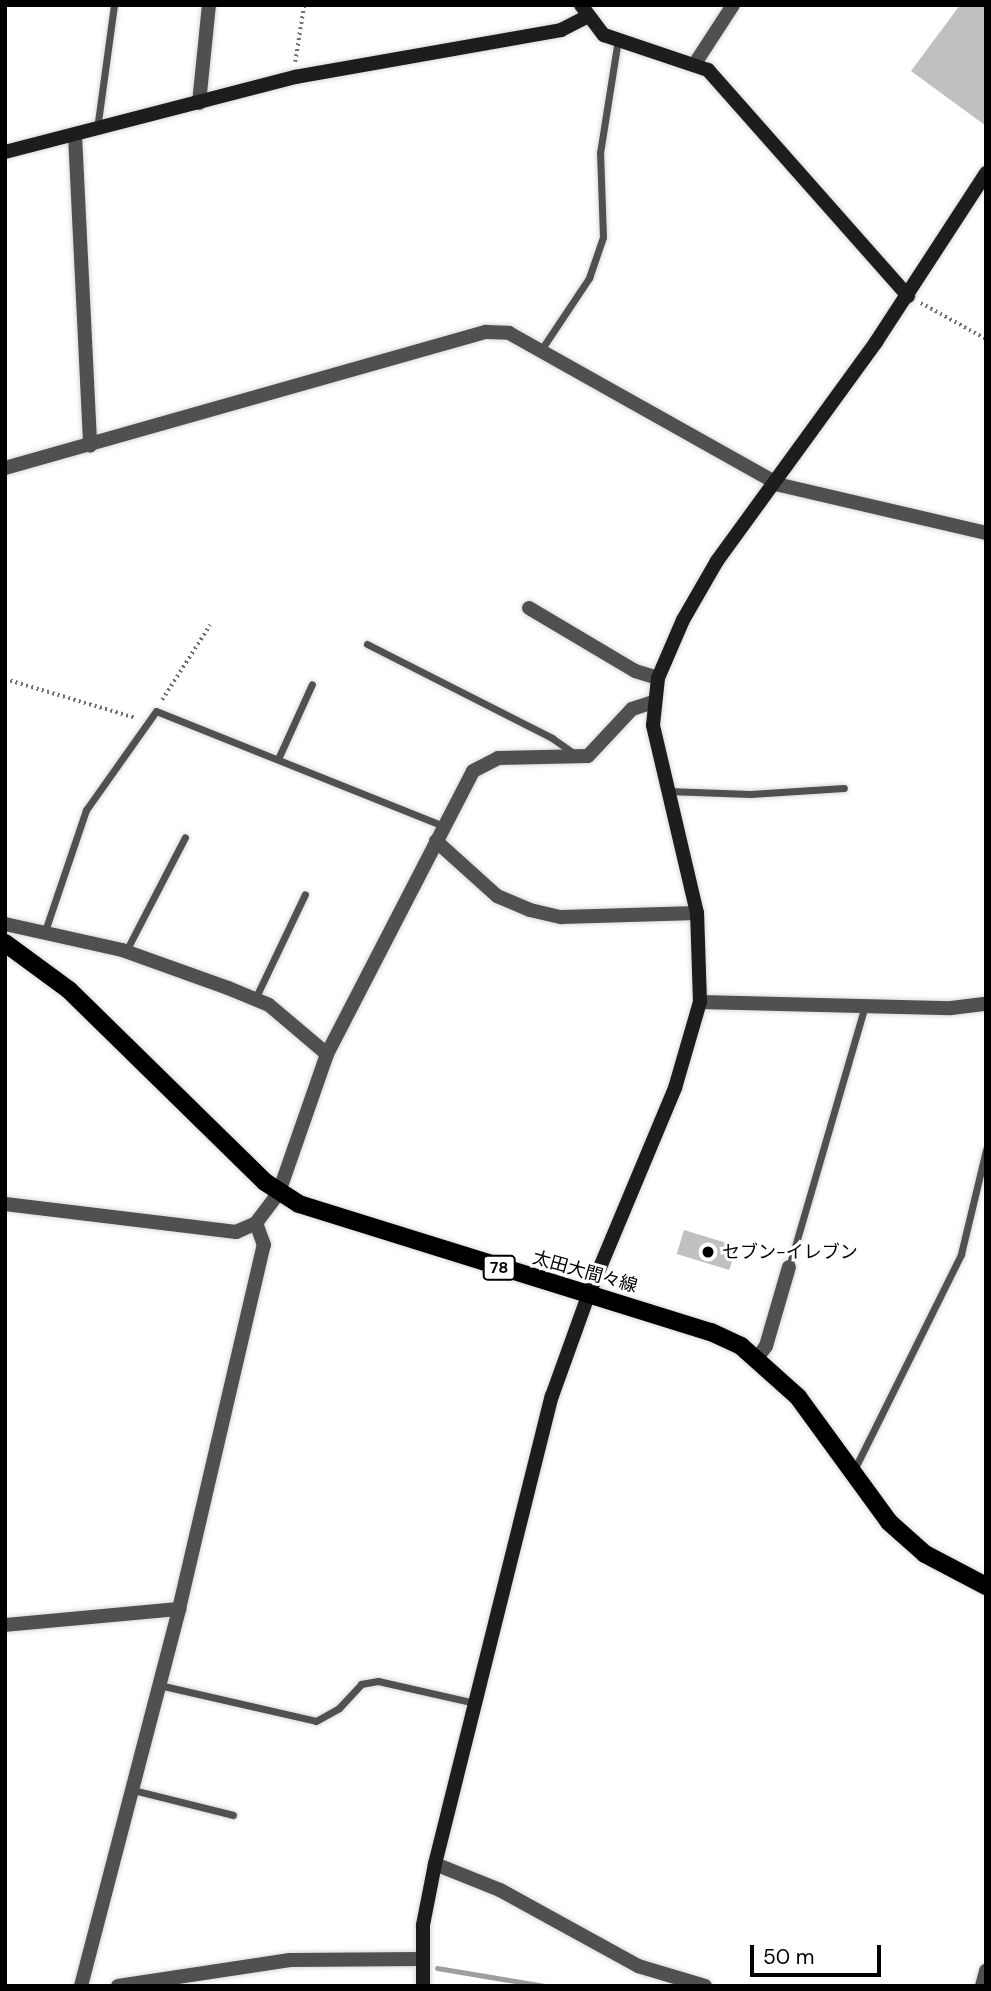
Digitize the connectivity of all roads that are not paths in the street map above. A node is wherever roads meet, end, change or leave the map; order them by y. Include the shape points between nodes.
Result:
1 (114, 5) edge
2 (209, 5) edge
3 (733, 5) edge
4 (584, 11) edge
5 (618, 39) junction
6 (696, 62) junction
7 (199, 103) junction
8 (97, 129) junction
9 (75, 135) junction
10 (5, 152) edge
11 (986, 173) edge
12 (980, 193) edge
13 (912, 298) junction
14 (540, 351) junction
15 (90, 446) junction
16 (5, 468) edge
17 (771, 481) junction
18 (986, 533) edge
19 (529, 608) dead end
20 (367, 644) dead end
21 (658, 678) junction
22 (312, 684) dead end
23 (653, 702) junction
24 (578, 757) junction
25 (278, 758) junction
26 (845, 788) dead end
27 (667, 791) junction
28 (443, 827) junction
29 (185, 837) dead end
30 (436, 841) junction
31 (306, 894) dead end
32 (697, 914) junction
33 (5, 924) edge
34 (45, 931) junction
35 (5, 943) edge
36 (126, 952) junction
37 (255, 999) junction
38 (700, 1002) junction
39 (986, 1004) edge
40 (866, 1006) junction
41 (327, 1054) junction
42 (986, 1150) edge
43 (279, 1192) junction
44 (5, 1204) edge
45 (256, 1223) junction
46 (789, 1267) joint
47 (588, 1296) junction
48 (758, 1357) junction
49 (853, 1473) junction
50 (986, 1586) edge
51 (179, 1609) junction
52 (5, 1625) edge
53 (159, 1685) junction
54 (475, 1703) junction
55 (132, 1789) junction
56 (233, 1815) dead end
57 (435, 1864) junction
58 (422, 1959) junction
59 (986, 1971) edge
60 (81, 1986) edge
61 (118, 1986) edge
62 (423, 1986) edge
63 (705, 1986) edge
64 (982, 1986) edge

1 - 8 lane
2 - 7 street
3 - 6 street
4 - 5 street via 596,29
4 - 7 street via 561,30 295,77
5 - 6 street
5 - 14 lane via 600,153 603,237 589,278
6 - 13 street via 714,75
7 - 8 street
8 - 9 street
9 - 10 street
9 - 15 street
11 - 12 street
12 - 13 street
13 - 17 street
14 - 15 street via 509,333 486,332
14 - 17 street
15 - 16 street
17 - 18 street
17 - 21 street via 711,571
19 - 21 street via 635,671
20 - 24 lane via 552,738
21 - 23 street
22 - 25 lane
23 - 24 street via 632,709 596,751
23 - 27 street via 657,750
24 - 28 street via 498,758 479,765
25 - 28 lane
25 - 34 lane via 156,711 86,810
26 - 27 lane via 750,794
27 - 32 street
28 - 30 street
29 - 36 lane
30 - 32 street via 497,896 530,910 561,917
30 - 41 street
31 - 37 lane
32 - 38 street
33 - 34 street
34 - 36 street
35 - 43 main road, 太田大間々線 / 78 via 69,990
36 - 37 street
37 - 41 street via 312,1037
38 - 40 street
38 - 47 street via 675,1088
39 - 40 street
40 - 46 lane
41 - 43 street
42 - 49 lane via 961,1254
43 - 45 street
43 - 47 main road, 太田大間々線 / 78 via 320,1214
44 - 45 street via 236,1232
45 - 51 street via 264,1245
46 - 48 street via 766,1346
47 - 48 main road, 太田大間々線 / 78 via 727,1338
47 - 54 street via 552,1396
48 - 49 main road, 太田大間々線 / 78 via 797,1397
49 - 50 main road, 太田大間々線 / 78 via 869,1499 908,1540 946,1568
51 - 52 street
51 - 53 street
53 - 54 lane via 316,1721 339,1709 361,1684 378,1681
53 - 55 street
54 - 57 street
55 - 56 lane
55 - 60 street
57 - 58 street
57 - 63 street via 535,1907 638,1966
58 - 61 street via 290,1961
58 - 62 street
59 - 64 street

